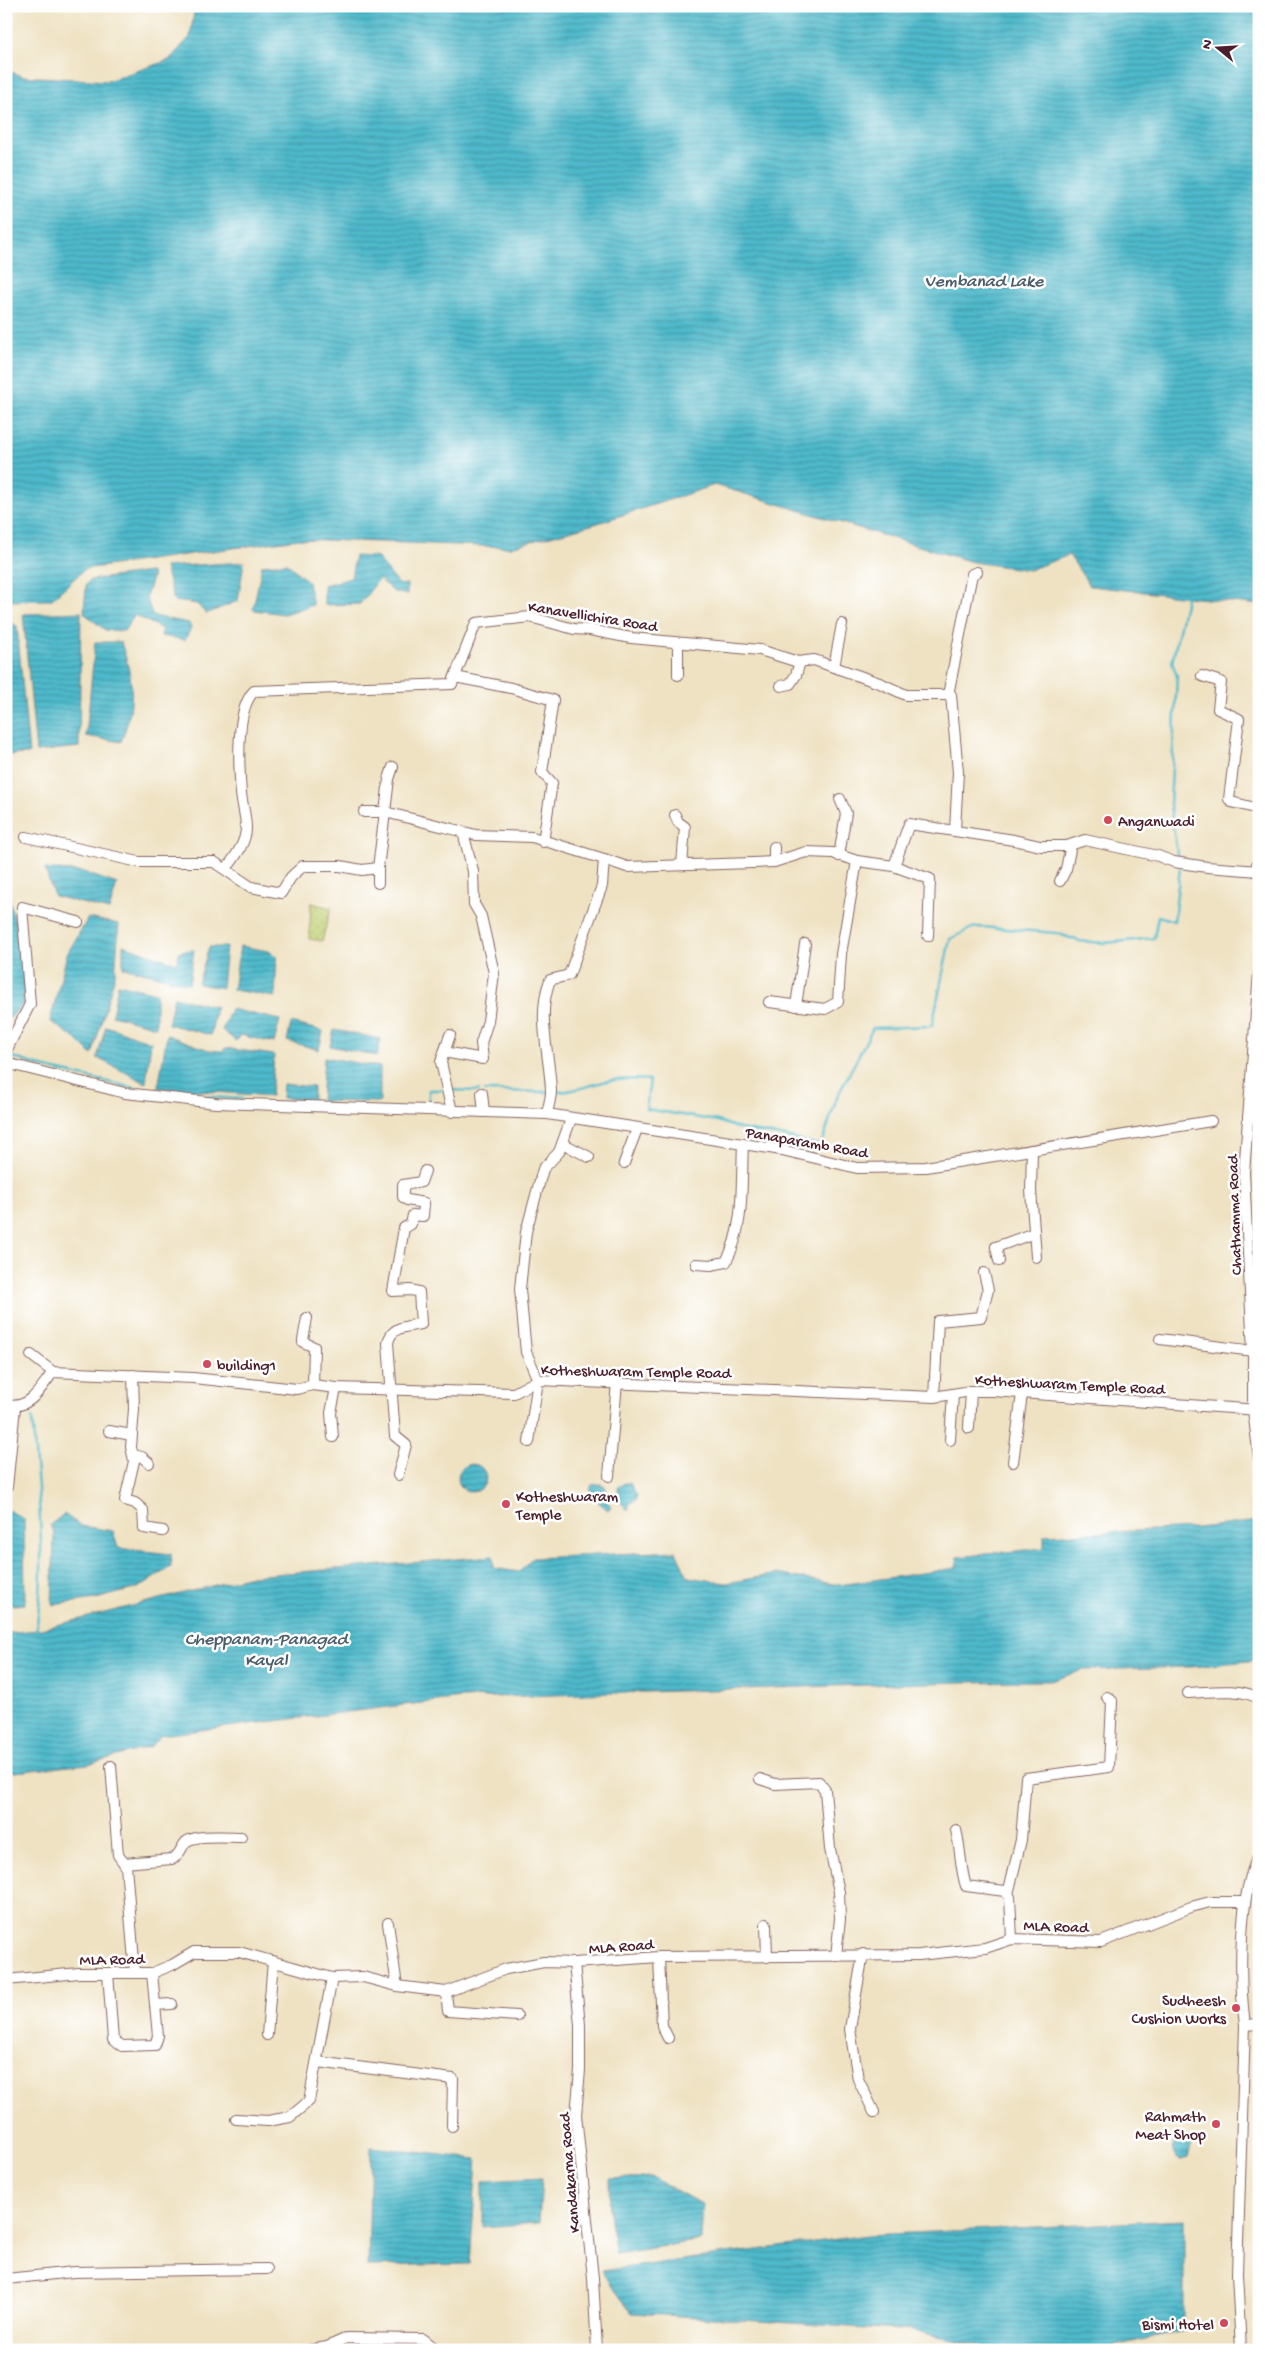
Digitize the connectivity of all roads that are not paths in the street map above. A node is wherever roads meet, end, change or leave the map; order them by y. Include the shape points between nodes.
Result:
1 (977, 572) dead end
2 (842, 624) dead end
3 (678, 643) junction
4 (800, 662) junction
5 (834, 667) junction
6 (678, 675) dead end
7 (1202, 676) dead end
8 (455, 677) junction
9 (781, 686) dead end
10 (948, 695) junction
11 (393, 767) dead end
12 (840, 799) dead end
13 (1259, 809) edge
14 (364, 812) dead end
15 (385, 812) junction
16 (675, 816) dead end
17 (955, 831) junction
18 (463, 832) junction
19 (26, 837) dead end
20 (543, 842) junction
21 (1070, 844) junction
22 (774, 847) dead end
23 (839, 856) junction
24 (1259, 858) edge
25 (604, 860) junction
26 (857, 861) junction
27 (774, 862) junction
28 (682, 865) junction
29 (894, 866) junction
30 (378, 868) junction
31 (226, 869) junction
32 (1257, 871) edge
33 (1060, 881) dead end
34 (378, 883) dead end
35 (78, 922) dead end
36 (928, 936) dead end
37 (805, 944) dead end
38 (1259, 972) edge
39 (769, 1002) dead end
40 (796, 1006) junction
41 (1256, 1028) edge
42 (450, 1034) dead end
43 (6, 1051) edge
44 (444, 1052) junction
45 (6, 1063) edge
46 (482, 1093) dead end
47 (452, 1112) junction
48 (484, 1112) junction
49 (547, 1114) junction
50 (1248, 1117) junction
51 (1259, 1117) edge
52 (571, 1119) junction
53 (1211, 1121) dead end
54 (637, 1129) junction
55 (564, 1144) junction
56 (743, 1144) junction
57 (1032, 1150) junction
58 (589, 1157) dead end
59 (624, 1163) dead end
60 (425, 1171) dead end
61 (1034, 1233) junction
62 (1036, 1257) dead end
63 (999, 1261) dead end
64 (696, 1264) dead end
65 (984, 1273) dead end
66 (1254, 1273) edge
67 (306, 1318) dead end
68 (1160, 1339) dead end
69 (31, 1355) dead end
70 (1255, 1355) edge
71 (53, 1372) junction
72 (133, 1374) junction
73 (538, 1380) junction
74 (616, 1382) junction
75 (312, 1385) junction
76 (336, 1388) junction
77 (391, 1390) junction
78 (971, 1391) junction
79 (953, 1394) junction
80 (1022, 1394) junction
81 (934, 1397) junction
82 (11, 1406) edge
83 (1256, 1410) edge
84 (969, 1428) dead end
85 (109, 1431) dead end
86 (132, 1436) junction
87 (334, 1437) dead end
88 (950, 1440) dead end
89 (529, 1442) dead end
90 (133, 1455) junction
91 (1259, 1458) edge
92 (1013, 1462) dead end
93 (149, 1463) dead end
94 (398, 1475) dead end
95 (609, 1476) dead end
96 (7, 1487) edge
97 (163, 1531) dead end
98 (1188, 1693) dead end
99 (1107, 1697) dead end
100 (1259, 1699) edge
101 (111, 1766) dead end
102 (760, 1779) dead end
103 (956, 1830) dead end
104 (241, 1837) dead end
105 (1259, 1855) edge
106 (124, 1863) junction
107 (1008, 1894) junction
108 (1245, 1902) junction
109 (388, 1923) dead end
110 (766, 1924) dead end
111 (1012, 1939) junction
112 (863, 1954) junction
113 (836, 1956) junction
114 (659, 1957) junction
115 (767, 1957) junction
116 (273, 1961) junction
117 (574, 1963) junction
118 (152, 1972) junction
119 (108, 1973) junction
120 (135, 1973) junction
121 (332, 1978) junction
122 (6, 1980) edge
123 (397, 1986) junction
124 (446, 1992) junction
125 (172, 2004) dead end
126 (155, 2005) junction
127 (517, 2016) dead end
128 (1259, 2024) edge
129 (1245, 2025) junction
130 (267, 2035) dead end
131 (668, 2038) dead end
132 (317, 2062) junction
133 (874, 2112) dead end
134 (236, 2119) dead end
135 (452, 2126) dead end
136 (267, 2269) dead end
137 (6, 2279) edge
138 (347, 2338) junction
139 (310, 2350) edge
140 (347, 2350) edge
141 (432, 2350) edge
142 (597, 2350) edge
143 (1242, 2350) edge

1 - 10 street via 972,574
2 - 5 street
3 - 4 street, Kanavellichira Road via 760,650
3 - 6 street
3 - 8 street, Kanavellichira Road via 574,629 530,617 476,622
4 - 5 street, Kanavellichira Road via 814,660
4 - 9 street via 790,684
5 - 10 street, Kanavellichira Road via 906,695
7 - 13 street via 1221,682 1218,709 1239,719 1229,799
8 - 20 street via 553,700 542,772 552,783
8 - 31 street via 452,684 254,691 248,698 240,730 241,792 246,829 239,852
10 - 17 street via 952,695 958,772
11 - 15 street
12 - 23 street via 846,813
14 - 15 street
15 - 18 street
15 - 30 street
16 - 28 street via 685,827
17 - 21 street via 1040,846
17 - 29 street via 909,824
18 - 20 street via 476,836 532,837
18 - 44 street via 474,871 474,904 481,916 494,973 488,1021 481,1043 483,1059
19 - 31 street via 139,862 214,862
20 - 25 street
21 - 32 street via 1085,840 1174,862
21 - 33 street via 1066,869
22 - 27 street
23 - 26 street
23 - 27 street via 806,852
24 - 32 street
25 - 28 street via 627,866
25 - 49 street via 602,886 569,975 550,980 545,993 543,1013 551,1092
26 - 29 street
26 - 40 street via 841,954 838,1002 825,1009
27 - 28 street
29 - 36 street via 930,879
30 - 31 street via 303,866 281,893 251,887
30 - 34 street
35 - 43 street via 22,907 30,1004
37 - 40 street
38 - 41 street, Chathamma Road
39 - 40 street
41 - 50 street, Chathamma Road
42 - 44 street
44 - 47 street via 441,1062
45 - 47 street, Panaparamb Road via 125,1093 174,1099
46 - 48 street
47 - 48 street, Panaparamb Road
48 - 49 street, Panaparamb Road
49 - 52 street, Panaparamb Road
50 - 51 street
50 - 66 street, Chathamma Road via 1244,1173
52 - 54 street, Panaparamb Road
52 - 55 street
53 - 57 street, Panaparamb Road
54 - 56 street, Panaparamb Road
54 - 59 street
55 - 58 street
55 - 73 street via 543,1169 526,1232 520,1288 526,1352
56 - 57 street, Panaparamb Road via 856,1168 926,1167
56 - 64 street via 738,1230 733,1249 726,1262
57 - 61 street
60 - 77 street via 421,1182 403,1184 403,1197 424,1203 424,1210 423,1216 413,1215 411,1224 404,1228 393,1291 420,1292 421,1324 394,1329 389,1335
61 - 62 street
61 - 63 street via 996,1247
65 - 81 street via 988,1290 982,1317 938,1321
66 - 70 street, Chathamma Road
67 - 75 street via 303,1342 314,1347
68 - 70 street
69 - 71 street
70 - 83 street, Chathamma Road
71 - 72 street, Kotheshwaram Temple Road
71 - 82 street via 29,1403
72 - 75 street, Kotheshwaram Temple Road via 297,1389
72 - 86 street
73 - 74 street, Kotheshwaram Temple Road
73 - 77 street, Kotheshwaram Temple Road via 514,1393
73 - 89 street
74 - 81 street, Kotheshwaram Temple Road
74 - 95 street
75 - 76 street, Kotheshwaram Temple Road
76 - 77 street, Kotheshwaram Temple Road
76 - 87 street via 331,1413
77 - 94 street via 395,1436 406,1445
78 - 79 street, Kotheshwaram Temple Road
78 - 80 street, Kotheshwaram Temple Road
78 - 84 street
79 - 81 street, Kotheshwaram Temple Road
79 - 88 street
80 - 83 street, Kotheshwaram Temple Road
80 - 92 street
82 - 96 street
83 - 91 street, Chathamma Road
85 - 86 street
86 - 90 street
90 - 93 street
90 - 97 street via 125,1500 143,1510 144,1528
98 - 100 street via 1237,1693
99 - 107 street via 1112,1701 1109,1767 1026,1778 1019,1853
101 - 106 street via 118,1855
102 - 113 street via 775,1784 819,1782 824,1790 830,1849 839,1892
103 - 107 street via 966,1886
104 - 106 street via 195,1838 186,1842 178,1856 172,1859
105 - 108 street via 1252,1867
106 - 120 street
107 - 111 street
108 - 111 street, MLA Road via 1210,1902 1191,1907 1101,1942
108 - 129 street via 1242,1912
109 - 123 street
110 - 115 street
111 - 112 street, MLA Road via 985,1948 919,1955
112 - 113 street, MLA Road
112 - 133 street via 850,2030 858,2079
113 - 115 street, MLA Road
114 - 115 street, MLA Road
114 - 117 street, MLA Road
114 - 131 street via 662,2026
116 - 118 street, MLA Road via 239,1952 194,1952
116 - 121 street, MLA Road
116 - 130 street
117 - 124 street, MLA Road via 544,1962 506,1968
117 - 142 street, Kandakarna Road via 580,2025 576,2115
118 - 120 street, MLA Road
118 - 126 street
119 - 120 street, MLA Road
119 - 122 street, MLA Road
119 - 126 street via 113,2040 116,2043 122,2046 155,2045 158,2036
121 - 123 street, MLA Road via 363,1977
121 - 132 street
123 - 124 street, MLA Road
124 - 127 street via 448,2010
125 - 126 street
128 - 129 street
129 - 143 street via 1238,2274
132 - 134 street via 310,2101 290,2117 268,2121
132 - 135 street via 453,2079
136 - 137 street via 74,2272
138 - 139 street via 328,2347
138 - 140 street
138 - 141 street via 423,2339 432,2346

